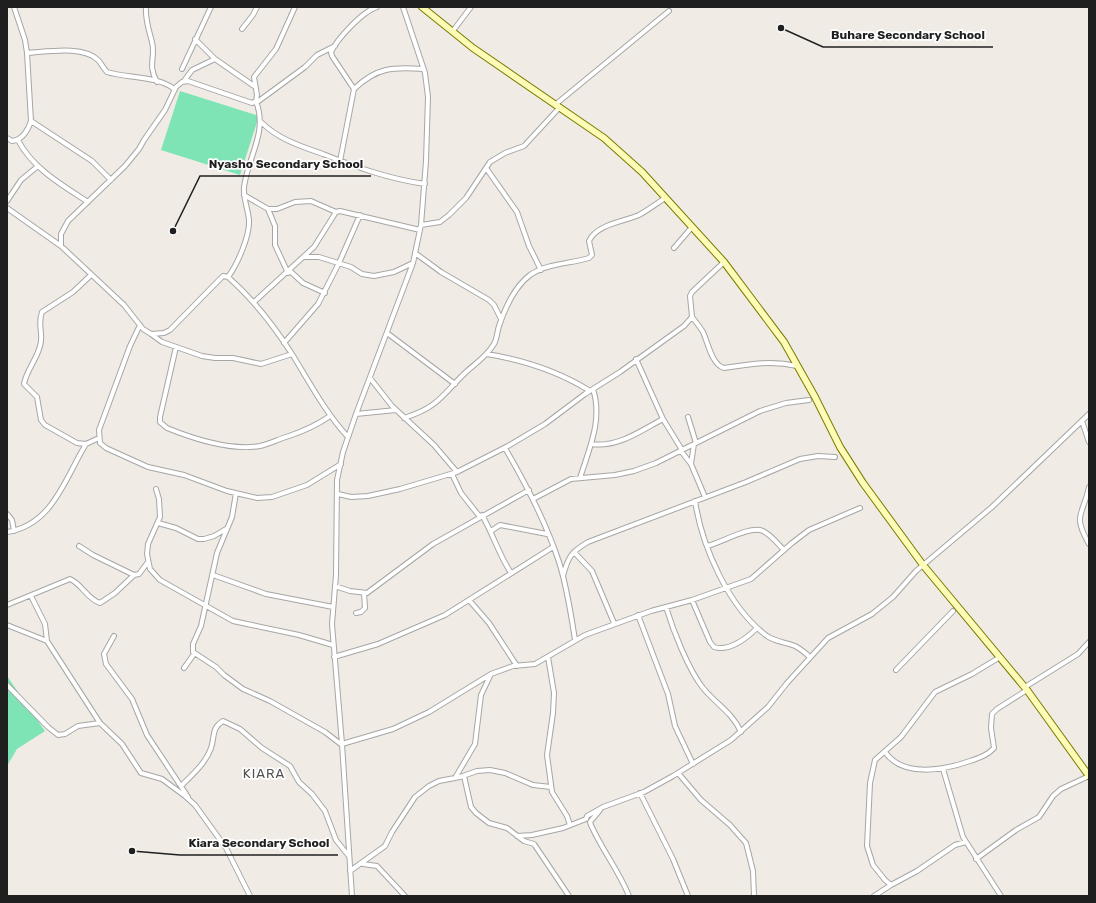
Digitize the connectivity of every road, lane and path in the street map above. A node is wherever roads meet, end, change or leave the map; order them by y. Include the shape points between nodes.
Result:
1 (14, 7) edge
2 (146, 7) edge
3 (211, 7) edge
4 (257, 7) edge
5 (295, 7) edge
6 (377, 7) edge
7 (403, 7) edge
8 (422, 7) edge
9 (472, 7) edge
10 (669, 11) dead end
11 (242, 29) dead end
12 (452, 32) junction
13 (195, 39) junction
14 (335, 45) junction
15 (27, 54) junction
16 (215, 59) junction
17 (182, 69) dead end
18 (423, 69) junction
19 (184, 81) junction
20 (158, 82) junction
21 (255, 86) junction
22 (174, 89) junction
23 (354, 89) junction
24 (256, 102) junction
25 (559, 106) junction
26 (31, 121) junction
27 (261, 122) junction
28 (7, 138) edge
29 (18, 140) junction
30 (340, 161) junction
31 (38, 166) junction
32 (486, 168) junction
33 (111, 180) junction
34 (425, 184) junction
35 (244, 195) junction
36 (665, 198) junction
37 (7, 201) edge
38 (88, 202) junction
39 (7, 208) edge
40 (268, 209) junction
41 (336, 212) junction
42 (360, 215) junction
43 (422, 225) junction
44 (692, 227) junction
45 (420, 230) junction
46 (61, 246) junction
47 (674, 248) dead end
48 (416, 253) junction
49 (304, 257) junction
50 (724, 262) junction
51 (339, 263) junction
52 (413, 263) junction
53 (541, 270) junction
54 (289, 272) junction
55 (92, 275) junction
56 (228, 277) junction
57 (325, 293) junction
58 (254, 302) junction
59 (692, 317) junction
60 (501, 319) junction
61 (140, 326) junction
62 (387, 333) junction
63 (151, 334) junction
64 (284, 343) junction
65 (176, 347) junction
66 (292, 354) junction
67 (487, 354) junction
68 (636, 359) junction
69 (797, 366) junction
70 (370, 378) junction
71 (455, 384) junction
72 (591, 390) junction
73 (809, 400) dead end
74 (396, 410) junction
75 (356, 414) junction
76 (1089, 414) edge
77 (330, 416) junction
78 (404, 418) junction
79 (688, 418) dead end
80 (663, 419) junction
81 (1082, 420) junction
82 (348, 437) junction
83 (98, 438) junction
84 (1089, 442) edge
85 (86, 444) junction
86 (591, 444) junction
87 (695, 444) junction
88 (505, 448) junction
89 (682, 450) junction
90 (835, 457) dead end
91 (341, 464) junction
92 (691, 464) junction
93 (457, 472) junction
94 (452, 474) junction
95 (580, 478) junction
96 (1089, 487) edge
97 (156, 489) dead end
98 (529, 490) junction
99 (236, 493) junction
100 (338, 494) junction
101 (705, 498) junction
102 (533, 499) junction
103 (695, 501) junction
104 (860, 508) dead end
105 (7, 514) edge
106 (481, 516) junction
107 (158, 523) junction
108 (227, 528) junction
109 (14, 531) junction
110 (491, 531) junction
111 (7, 532) edge
112 (547, 534) junction
113 (1089, 544) edge
114 (79, 546) dead end
115 (707, 546) junction
116 (553, 547) junction
117 (784, 550) junction
118 (574, 552) junction
119 (148, 562) junction
120 (923, 565) junction
121 (511, 573) junction
122 (134, 575) junction
123 (213, 576) junction
124 (563, 576) junction
125 (335, 586) junction
126 (728, 588) junction
127 (364, 593) junction
128 (31, 596) junction
129 (469, 600) junction
130 (692, 600) junction
131 (205, 604) junction
132 (7, 605) edge
133 (333, 607) junction
134 (666, 607) junction
135 (953, 611) dead end
136 (356, 613) dead end
137 (638, 615) junction
138 (614, 624) junction
139 (7, 625) edge
140 (757, 628) junction
141 (114, 636) dead end
142 (575, 640) junction
143 (48, 641) junction
144 (1089, 644) edge
145 (333, 645) junction
146 (194, 654) junction
147 (334, 657) junction
148 (548, 657) junction
149 (810, 657) junction
150 (1000, 657) junction
151 (517, 666) junction
152 (184, 668) dead end
153 (896, 670) dead end
154 (491, 674) junction
155 (7, 685) edge
156 (1026, 688) junction
157 (100, 723) junction
158 (741, 732) junction
159 (342, 744) junction
160 (885, 752) junction
161 (693, 764) junction
162 (943, 769) junction
163 (678, 774) junction
164 (464, 776) junction
165 (1089, 776) edge
166 (455, 778) junction
167 (181, 786) junction
168 (551, 787) junction
169 (640, 793) junction
170 (190, 800) junction
171 (603, 807) junction
172 (570, 825) junction
173 (517, 836) junction
174 (966, 842) junction
175 (349, 855) junction
176 (976, 859) junction
177 (362, 864) junction
178 (350, 872) junction
179 (891, 885) junction
180 (250, 896) edge
181 (352, 896) edge
182 (405, 896) edge
183 (569, 896) edge
184 (629, 896) edge
185 (688, 896) edge
186 (754, 896) edge
187 (874, 896) edge
188 (1001, 896) edge

1 - 15 street
2 - 20 street via 152,45 151,69
3 - 13 street
4 - 11 street
5 - 21 street via 276,49 254,77
6 - 14 street via 355,22
7 - 18 street
8 - 12 main road
9 - 12 street
10 - 25 street
12 - 25 main road
13 - 16 street
13 - 17 street
14 - 23 street via 331,52 332,56
14 - 24 street via 317,55 305,67
15 - 20 street via 82,52 97,59 107,72
15 - 26 street
16 - 19 street via 192,70
16 - 21 street
18 - 23 street via 396,67 380,71
18 - 34 street via 428,96
19 - 22 street
19 - 24 street via 252,103
20 - 22 street
21 - 24 street
22 - 33 street via 165,110 139,149
23 - 30 street
24 - 27 street
25 - 32 street via 524,146 500,156
25 - 36 main road via 604,138 642,172
26 - 29 street
26 - 33 street via 92,161
27 - 30 street via 280,137
27 - 35 street via 247,173
28 - 29 street via 12,141
29 - 31 street via 27,155
30 - 34 street via 382,176
31 - 37 street via 21,180
31 - 38 street
32 - 43 street via 466,198 449,215 440,222
32 - 53 street via 517,212
33 - 38 street
34 - 43 street
35 - 40 street
35 - 56 street via 248,228 238,263
36 - 44 main road
36 - 53 street via 648,210 593,234 589,241 592,255 589,258
38 - 46 street via 64,227
39 - 46 street
40 - 41 street via 311,201
40 - 54 street via 275,229 275,245
41 - 42 street
41 - 49 street via 314,247
42 - 45 street
42 - 51 street
43 - 45 street
44 - 47 street
44 - 50 main road
45 - 48 street
46 - 55 street
48 - 52 street
48 - 60 street via 441,272 489,300
49 - 51 street via 313,255
49 - 54 street
50 - 59 street via 692,292
50 - 69 main road via 784,342
51 - 52 street via 362,274 374,276 394,272
51 - 57 street
52 - 62 street
53 - 60 street via 531,275 519,287 511,297
54 - 57 street
54 - 58 street
55 - 61 street via 124,305
55 - 85 street via 73,292 42,312 39,324 41,344 24,384 37,397 41,420 45,425 77,443
56 - 58 street
56 - 63 street via 223,276 170,330
57 - 64 street via 314,311
58 - 64 street
59 - 68 street via 680,329
59 - 69 street via 703,332 720,367 760,362 782,362
60 - 67 street via 494,343
61 - 63 street
61 - 83 street via 114,389
62 - 70 street
62 - 71 street
63 - 65 street via 162,342
64 - 66 street
65 - 66 street via 202,356 233,358 261,364
65 - 77 street via 160,417 160,422 167,428 222,444 252,446 302,432
66 - 77 street
67 - 71 street
67 - 72 street via 518,359
68 - 72 street
68 - 80 street
69 - 120 main road via 867,489
70 - 74 street
70 - 75 street
71 - 78 street via 430,407
72 - 86 street via 598,409
72 - 88 street via 545,424
73 - 87 street via 786,403 760,411
74 - 75 street
74 - 78 street
75 - 82 street
76 - 81 street
77 - 82 street
78 - 93 street via 434,445
79 - 87 street
80 - 86 street via 617,443 601,446
80 - 89 street
81 - 84 street
81 - 120 street via 992,507
82 - 91 street
83 - 85 street
83 - 99 street via 106,448 148,467 184,475
85 - 109 street via 53,503 36,520
86 - 95 street
87 - 89 street
87 - 92 street
88 - 93 street
88 - 98 street
89 - 92 street
89 - 95 street via 634,471
90 - 101 street via 800,459
91 - 99 street via 316,481 272,497 257,498
91 - 100 street via 337,480
92 - 101 street
93 - 94 street
94 - 100 street via 400,490 368,496 351,497
94 - 106 street via 460,493
95 - 102 street via 561,483
96 - 113 street via 1079,516 1079,523
97 - 107 street via 160,508
98 - 102 street
98 - 106 street
99 - 108 street via 232,517
100 - 125 street
101 - 103 street
102 - 112 street
103 - 115 street
103 - 118 street via 588,542
104 - 117 street via 809,530
105 - 109 street via 12,520
106 - 110 street
106 - 127 street via 427,547 373,589
107 - 108 street via 176,528 198,539 214,536
107 - 119 street via 148,544
108 - 123 street via 219,548
109 - 111 street
110 - 112 street via 500,526
110 - 121 street
112 - 116 street
114 - 122 street
115 - 117 street via 758,530 764,531
115 - 126 street
116 - 121 street
116 - 124 street
117 - 126 street via 751,579
118 - 124 street via 566,561
118 - 138 street via 592,570
119 - 122 street via 139,574
119 - 131 street via 150,569 160,580
120 - 149 street via 883,606 828,638
120 - 150 main road
121 - 129 street
122 - 128 street via 115,594 100,603 70,579
123 - 131 street
123 - 133 street via 266,594
124 - 142 street
125 - 127 street via 350,592
125 - 133 street
126 - 130 street
126 - 140 street via 740,609
127 - 136 street via 365,608
128 - 132 street
128 - 143 street via 45,624
129 - 147 street via 445,615 400,635
129 - 151 street via 489,623
130 - 134 street
130 - 140 street via 714,647 726,647 740,642
131 - 145 street via 233,621 300,635
131 - 146 street via 201,626 193,644
133 - 145 street
134 - 137 street
134 - 158 street via 694,674 710,696 738,724
135 - 153 street
137 - 138 street
137 - 161 street via 668,694 674,726
138 - 142 street
139 - 143 street
140 - 149 street via 773,640 794,646
141 - 167 street via 104,654 106,664 132,699 147,735
142 - 148 street
143 - 157 street
144 - 156 street
145 - 147 street
146 - 152 street
146 - 159 street via 243,688 325,732
147 - 159 street
148 - 151 street via 535,664
148 - 168 street via 554,698 547,755
149 - 158 street via 768,707
150 - 156 main road
150 - 160 street via 935,692 904,733
151 - 154 street
154 - 159 street via 429,712 393,729
154 - 166 street via 481,695 475,744
155 - 157 street via 58,735 78,726
156 - 162 street via 992,714 991,728 995,744 992,751 980,758
156 - 165 main road
157 - 170 street via 122,744 141,773 162,779
158 - 161 street
159 - 175 street
160 - 162 street via 900,765 928,770
160 - 179 street via 875,760 872,770 867,846 873,865
161 - 163 street
162 - 174 street via 960,831
163 - 169 street
163 - 186 street via 746,843 753,871
164 - 166 street
164 - 168 street via 477,770 490,770 506,773 533,785
164 - 173 street via 472,810 489,823 507,828
165 - 176 street via 1061,789 1053,796 1041,816 1016,830
166 - 177 street via 439,782 419,793 404,813 386,846
167 - 170 street
167 - 175 street via 212,748 213,734 217,726 223,721 228,722 290,766 299,782 325,811 336,840
168 - 172 street
169 - 171 street
169 - 185 street via 673,859
170 - 180 street via 226,848
171 - 172 street via 586,819
171 - 184 street via 590,822 614,868 621,876
172 - 173 street via 532,835
173 - 183 street via 524,841 532,842 540,849
174 - 176 street
174 - 179 street via 955,845
175 - 178 street
176 - 188 street
177 - 178 street
177 - 182 street via 377,866
178 - 181 street
179 - 187 street

